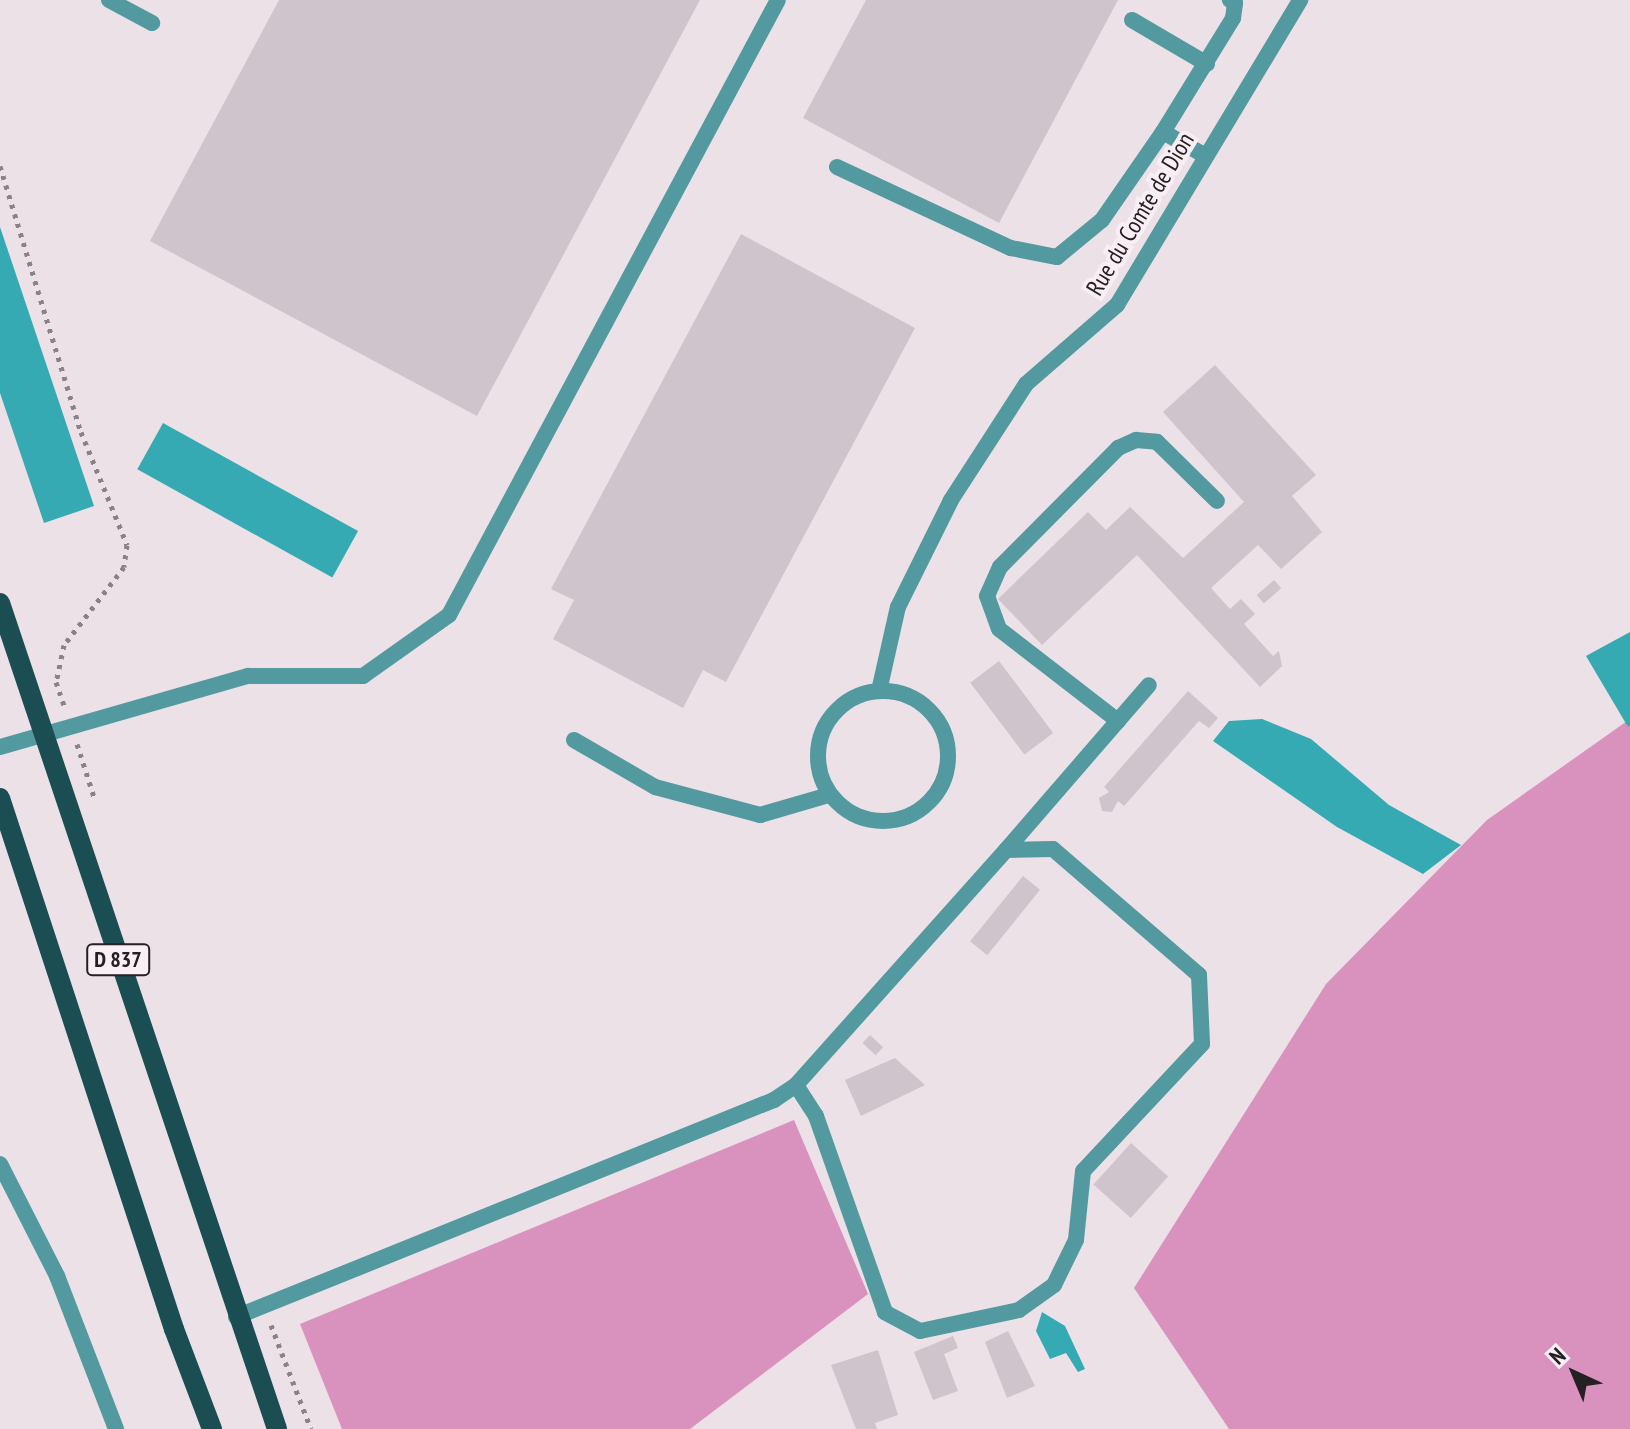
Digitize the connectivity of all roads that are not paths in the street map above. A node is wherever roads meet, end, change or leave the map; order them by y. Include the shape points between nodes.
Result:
1 (109, 0) edge
2 (778, 0) edge
3 (1230, 0) edge
4 (1300, 0) edge
5 (1132, 20) dead end
6 (152, 23) dead end
7 (1207, 64) junction
8 (1163, 132) junction
9 (1204, 155) junction
10 (837, 167) dead end
11 (1217, 501) dead end
12 (0, 603) edge
13 (1149, 685) dead end
14 (879, 691) junction
15 (1118, 721) junction
16 (574, 740) dead end
17 (0, 747) edge
18 (829, 795) junction
19 (0, 798) edge
20 (1006, 850) junction
21 (796, 1085) junction
22 (0, 1164) edge
23 (236, 1317) junction
24 (116, 1429) edge
25 (212, 1429) edge
26 (277, 1429) edge

1 - 6 lane
2 - 17 lane via 449,615 363,676 248,676
3 - 7 lane via 1235,3 1233,18
4 - 9 lane, Rue du Comte de Dion
5 - 7 lane
7 - 8 lane
8 - 9 lane
8 - 10 lane via 1102,220 1057,257 1011,248
9 - 14 lane, Rue du Comte de Dion via 1117,305 1026,384 951,500 898,607
11 - 15 lane via 1157,442 1136,440 1118,448 1000,567 987,596 999,629
12 - 23 main road, D 837
13 - 15 lane
14 - 18 lane via 842,705 824,729 817,758
14 - 18 lane via 901,693 938,720 947,740 942,785 920,810 889,822 846,811
15 - 20 lane
16 - 18 lane via 655,787 760,815
19 - 25 main road, D 837 via 174,1329
20 - 21 lane
20 - 21 lane via 1053,849 1199,975 1202,1044 1083,1171 1076,1240 1054,1285 1019,1310 920,1331 885,1312 816,1116
21 - 23 lane via 774,1100
22 - 24 lane via 57,1276
23 - 26 main road, D 837

